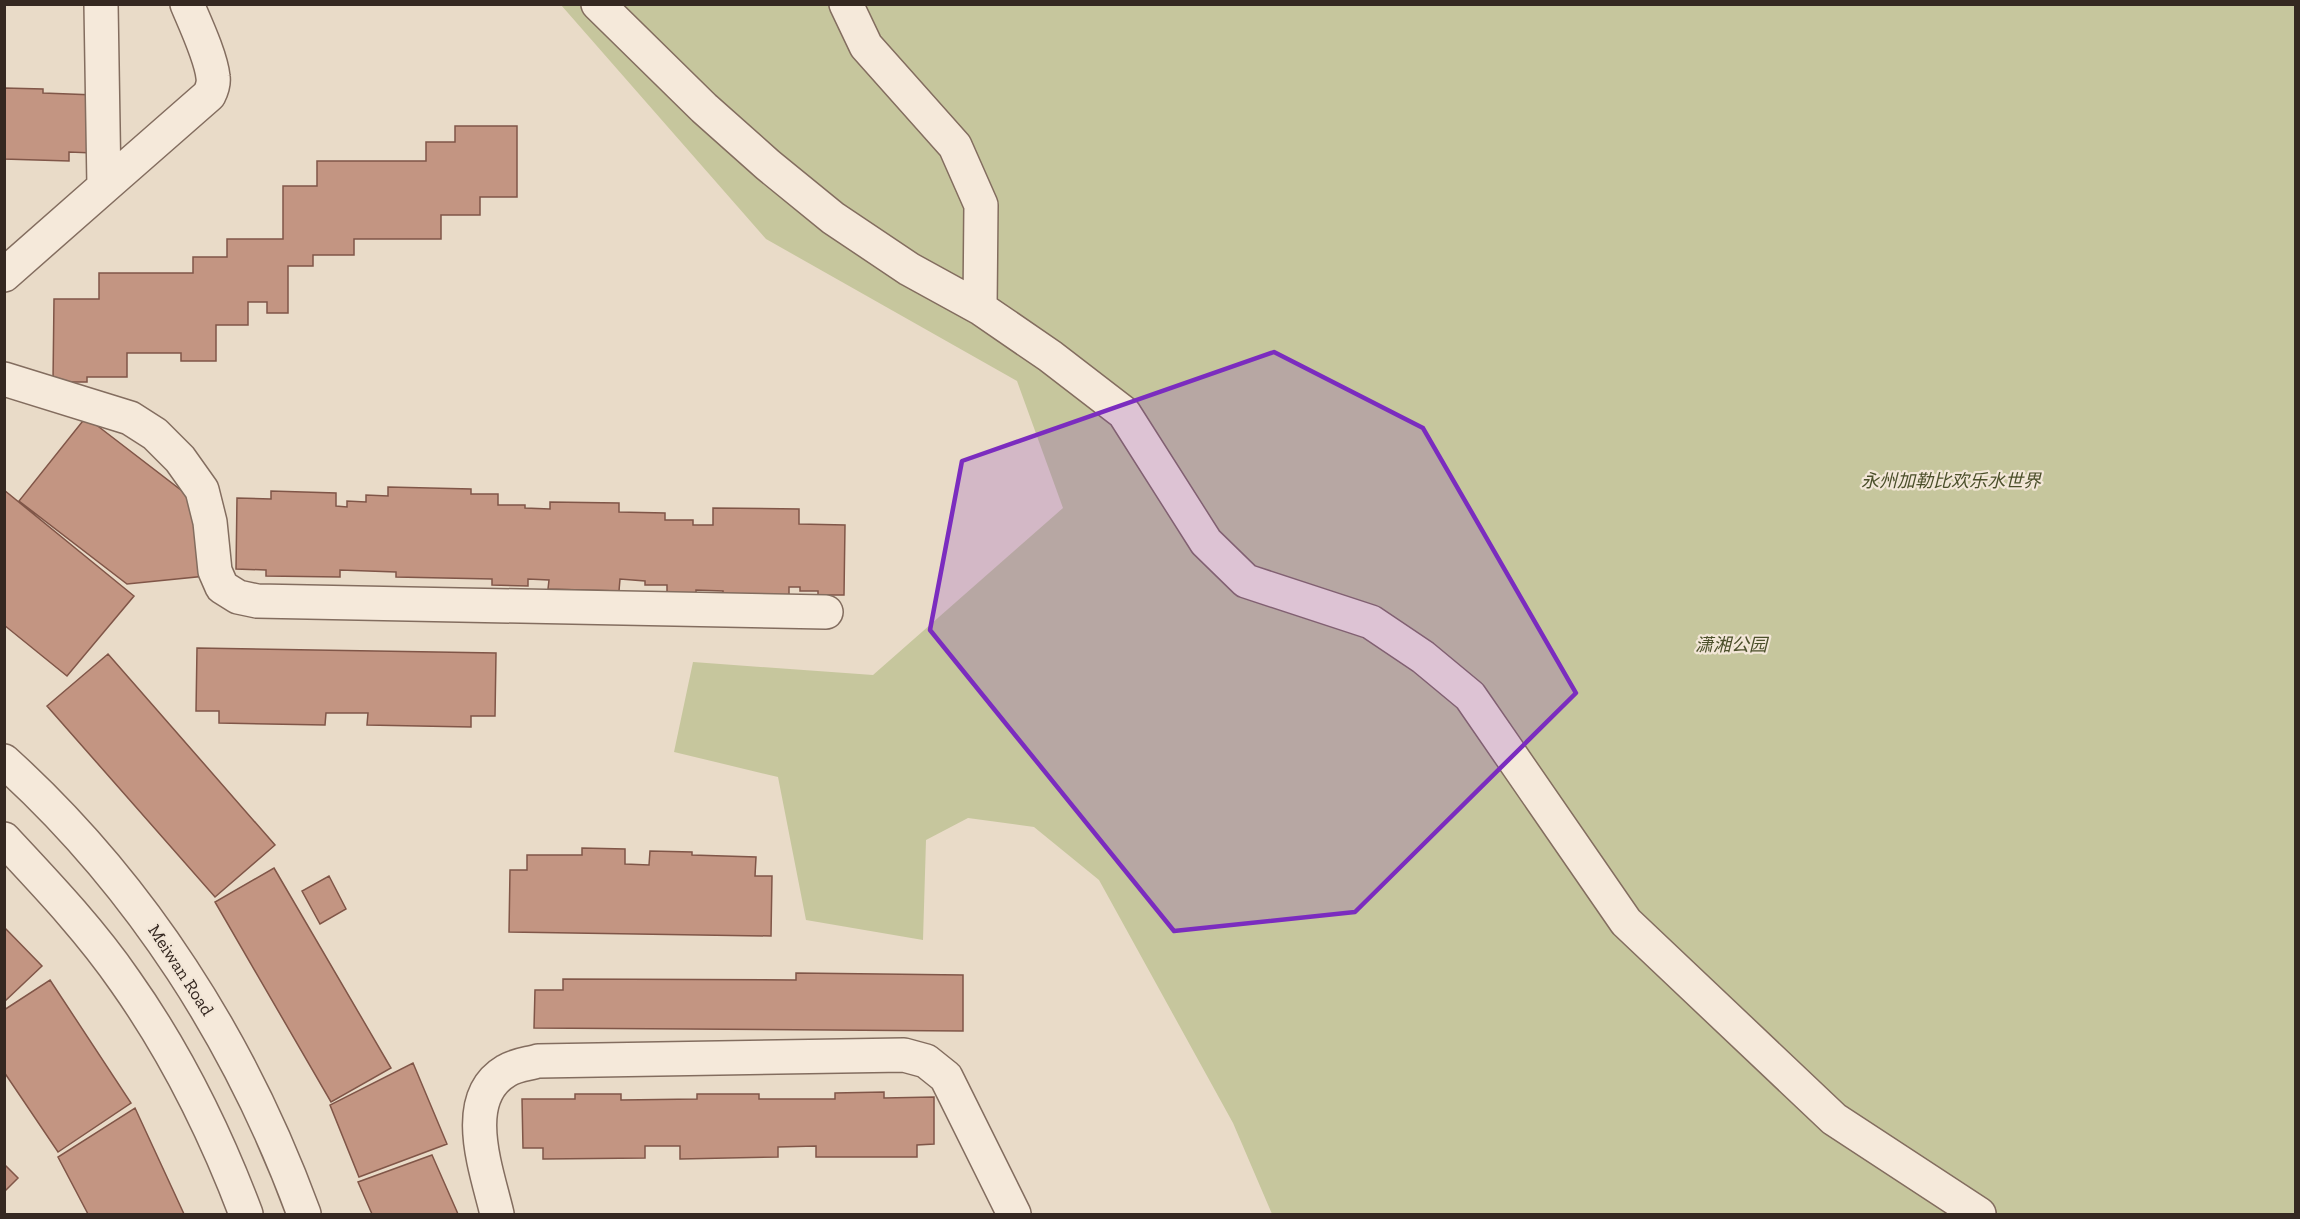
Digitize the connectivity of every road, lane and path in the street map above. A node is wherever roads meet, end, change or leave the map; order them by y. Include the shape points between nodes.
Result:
1 (101, 4) edge
2 (187, 4) edge
3 (598, 4) edge
4 (846, 4) edge
5 (104, 187) junction
6 (4, 275) edge
7 (980, 308) junction
8 (4, 379) edge
9 (826, 612) dead end
10 (4, 761) edge
11 (4, 838) edge
12 (246, 1215) edge
13 (304, 1215) edge
14 (497, 1215) edge
15 (1014, 1215) edge
16 (1979, 1215) edge

1 - 5 street
2 - 5 street via 213,76 209,95
3 - 7 street via 704,108 833,218 909,269
4 - 7 street via 866,46 955,146 981,205
5 - 6 street
7 - 16 street via 1124,413 1206,542 1246,581 1371,622 1423,657 1470,696 1626,922 1834,1119
8 - 9 street via 130,418 155,434 202,489 210,522 214,571 222,587 238,597 256,601
10 - 13 street, Meiwan Road via 100,859 170,950 244,1073
11 - 12 street via 67,907 125,980 203,1111
14 - 15 street via 479,1118 487,1088 507,1070 538,1061 904,1056 926,1061 946,1077

